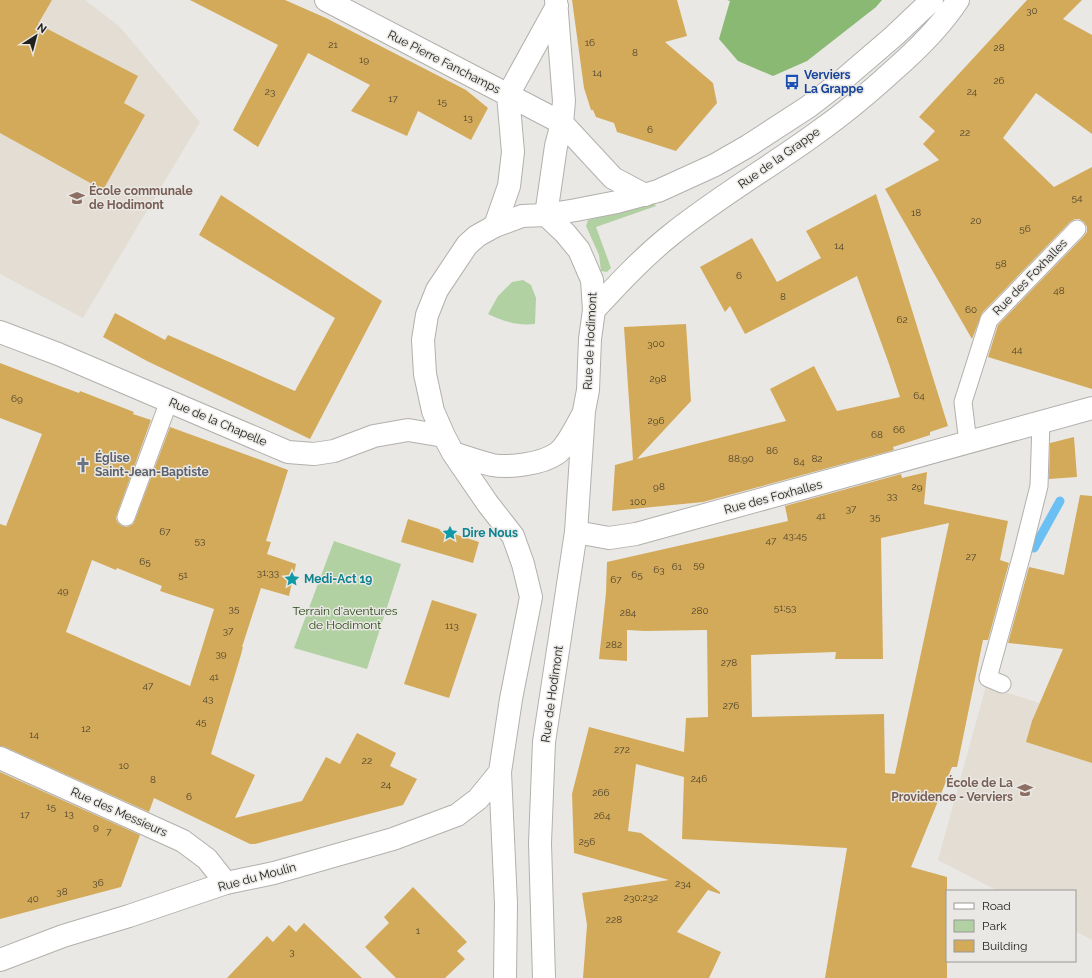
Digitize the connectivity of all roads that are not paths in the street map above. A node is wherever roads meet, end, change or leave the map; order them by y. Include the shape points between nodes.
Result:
1 (326, 0) edge
2 (932, 0) edge
3 (958, 0) edge
4 (557, 3) edge
5 (508, 95) junction
6 (562, 123) junction
7 (645, 195) junction
8 (546, 215) junction
9 (495, 226) junction
10 (1076, 229) dead end
11 (594, 310) junction
12 (0, 332) edge
13 (169, 401) junction
14 (1092, 408) edge
15 (584, 411) junction
16 (1041, 422) junction
17 (968, 443) junction
18 (449, 444) junction
19 (126, 517) dead end
20 (576, 532) junction
21 (1002, 684) dead end
22 (0, 758) edge
23 (500, 772) junction
24 (226, 883) junction
25 (0, 960) edge
26 (505, 978) edge
27 (544, 978) edge

1 - 5 main road, Rue Pierre Fanchamps
2 - 7 main road via 838,84 778,127 715,165
3 - 11 main road, Rue de la Grappe via 926,40 877,86 818,132 673,233 637,264
4 - 5 main road
4 - 6 main road via 564,101
5 - 6 main road, Rue Pierre Fanchamps
5 - 9 main road via 513,152 509,186
6 - 7 main road via 613,178
6 - 8 main road
7 - 8 main road
8 - 9 main road via 522,216
8 - 11 main road, Rue de Hodimont via 579,250 592,280
9 - 18 main road via 467,245 436,290 427,315 424,340 425,374 433,411
10 - 17 lane, Rue des Foxhalles via 989,320 963,402
11 - 15 main road, Rue de Hodimont
12 - 13 main road, Rue de la Chapelle
13 - 18 main road, Rue de la Chapelle via 288,452 314,454 334,451 374,436 408,430
13 - 19 lane
14 - 16 main road, Rue des Foxhalles
15 - 18 main road, Rue de Hodimont via 571,436 557,454 539,462 493,465
15 - 20 main road, Rue de Hodimont
16 - 17 main road, Rue des Foxhalles
16 - 21 lane via 1039,486 988,678
17 - 20 main road, Rue des Foxhalles via 636,534 609,538
18 - 23 main road via 488,504 513,536 523,564 530,597
20 - 27 main road, Rue de Hodimont via 544,742 540,842
22 - 24 main road, Rue des Messieurs via 183,841 208,859
23 - 24 main road, Rue du Moulin via 478,799 457,815 392,838 274,873
23 - 26 main road via 506,904
24 - 25 main road, Rue du Moulin via 63,936

